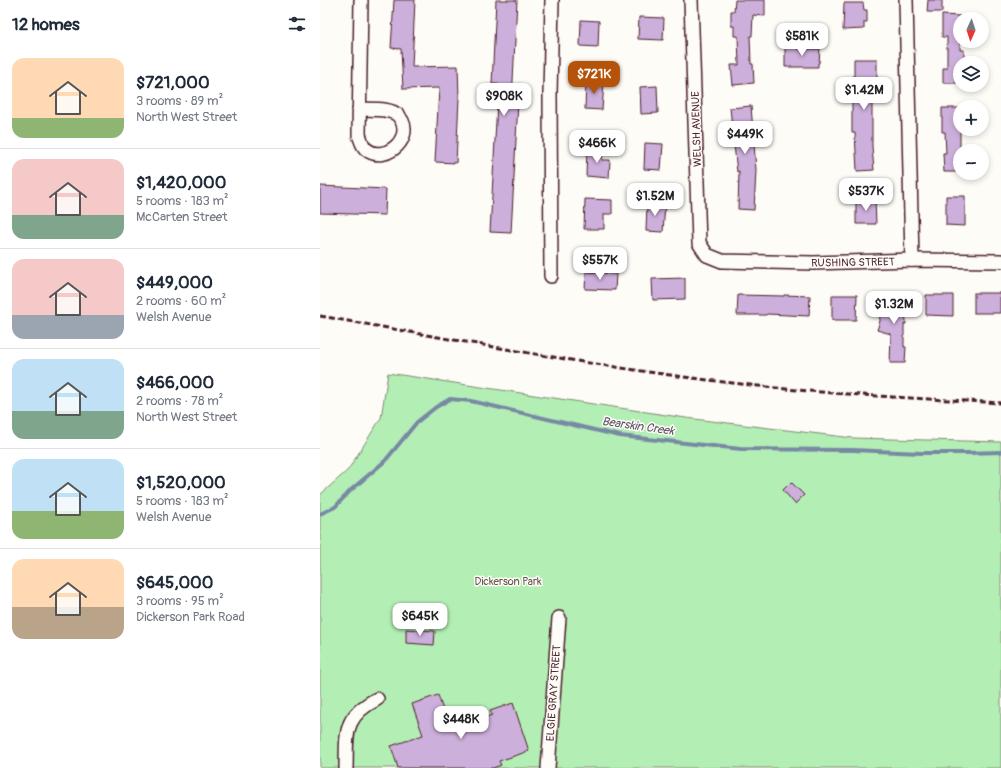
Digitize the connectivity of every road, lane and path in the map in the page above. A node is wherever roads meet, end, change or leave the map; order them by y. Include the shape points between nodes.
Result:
1 (361, 0) edge
2 (552, 0) edge
3 (691, 0) edge
4 (906, 0) edge
5 (359, 109) dead end
6 (707, 255) joint
7 (912, 260) junction
8 (1001, 261) edge
9 (551, 276) dead end
10 (558, 618) dead end
11 (377, 699) dead end
12 (346, 768) edge
13 (548, 768) edge

1 - 5 street
2 - 9 street
3 - 6 street, WELSH AVENUE via 699,243
4 - 7 street
6 - 7 street, RUSHING STREET via 722,261
7 - 8 street, RUSHING STREET
10 - 13 street, ELGIE GRAY STREET
11 - 12 street via 364,705 348,726

